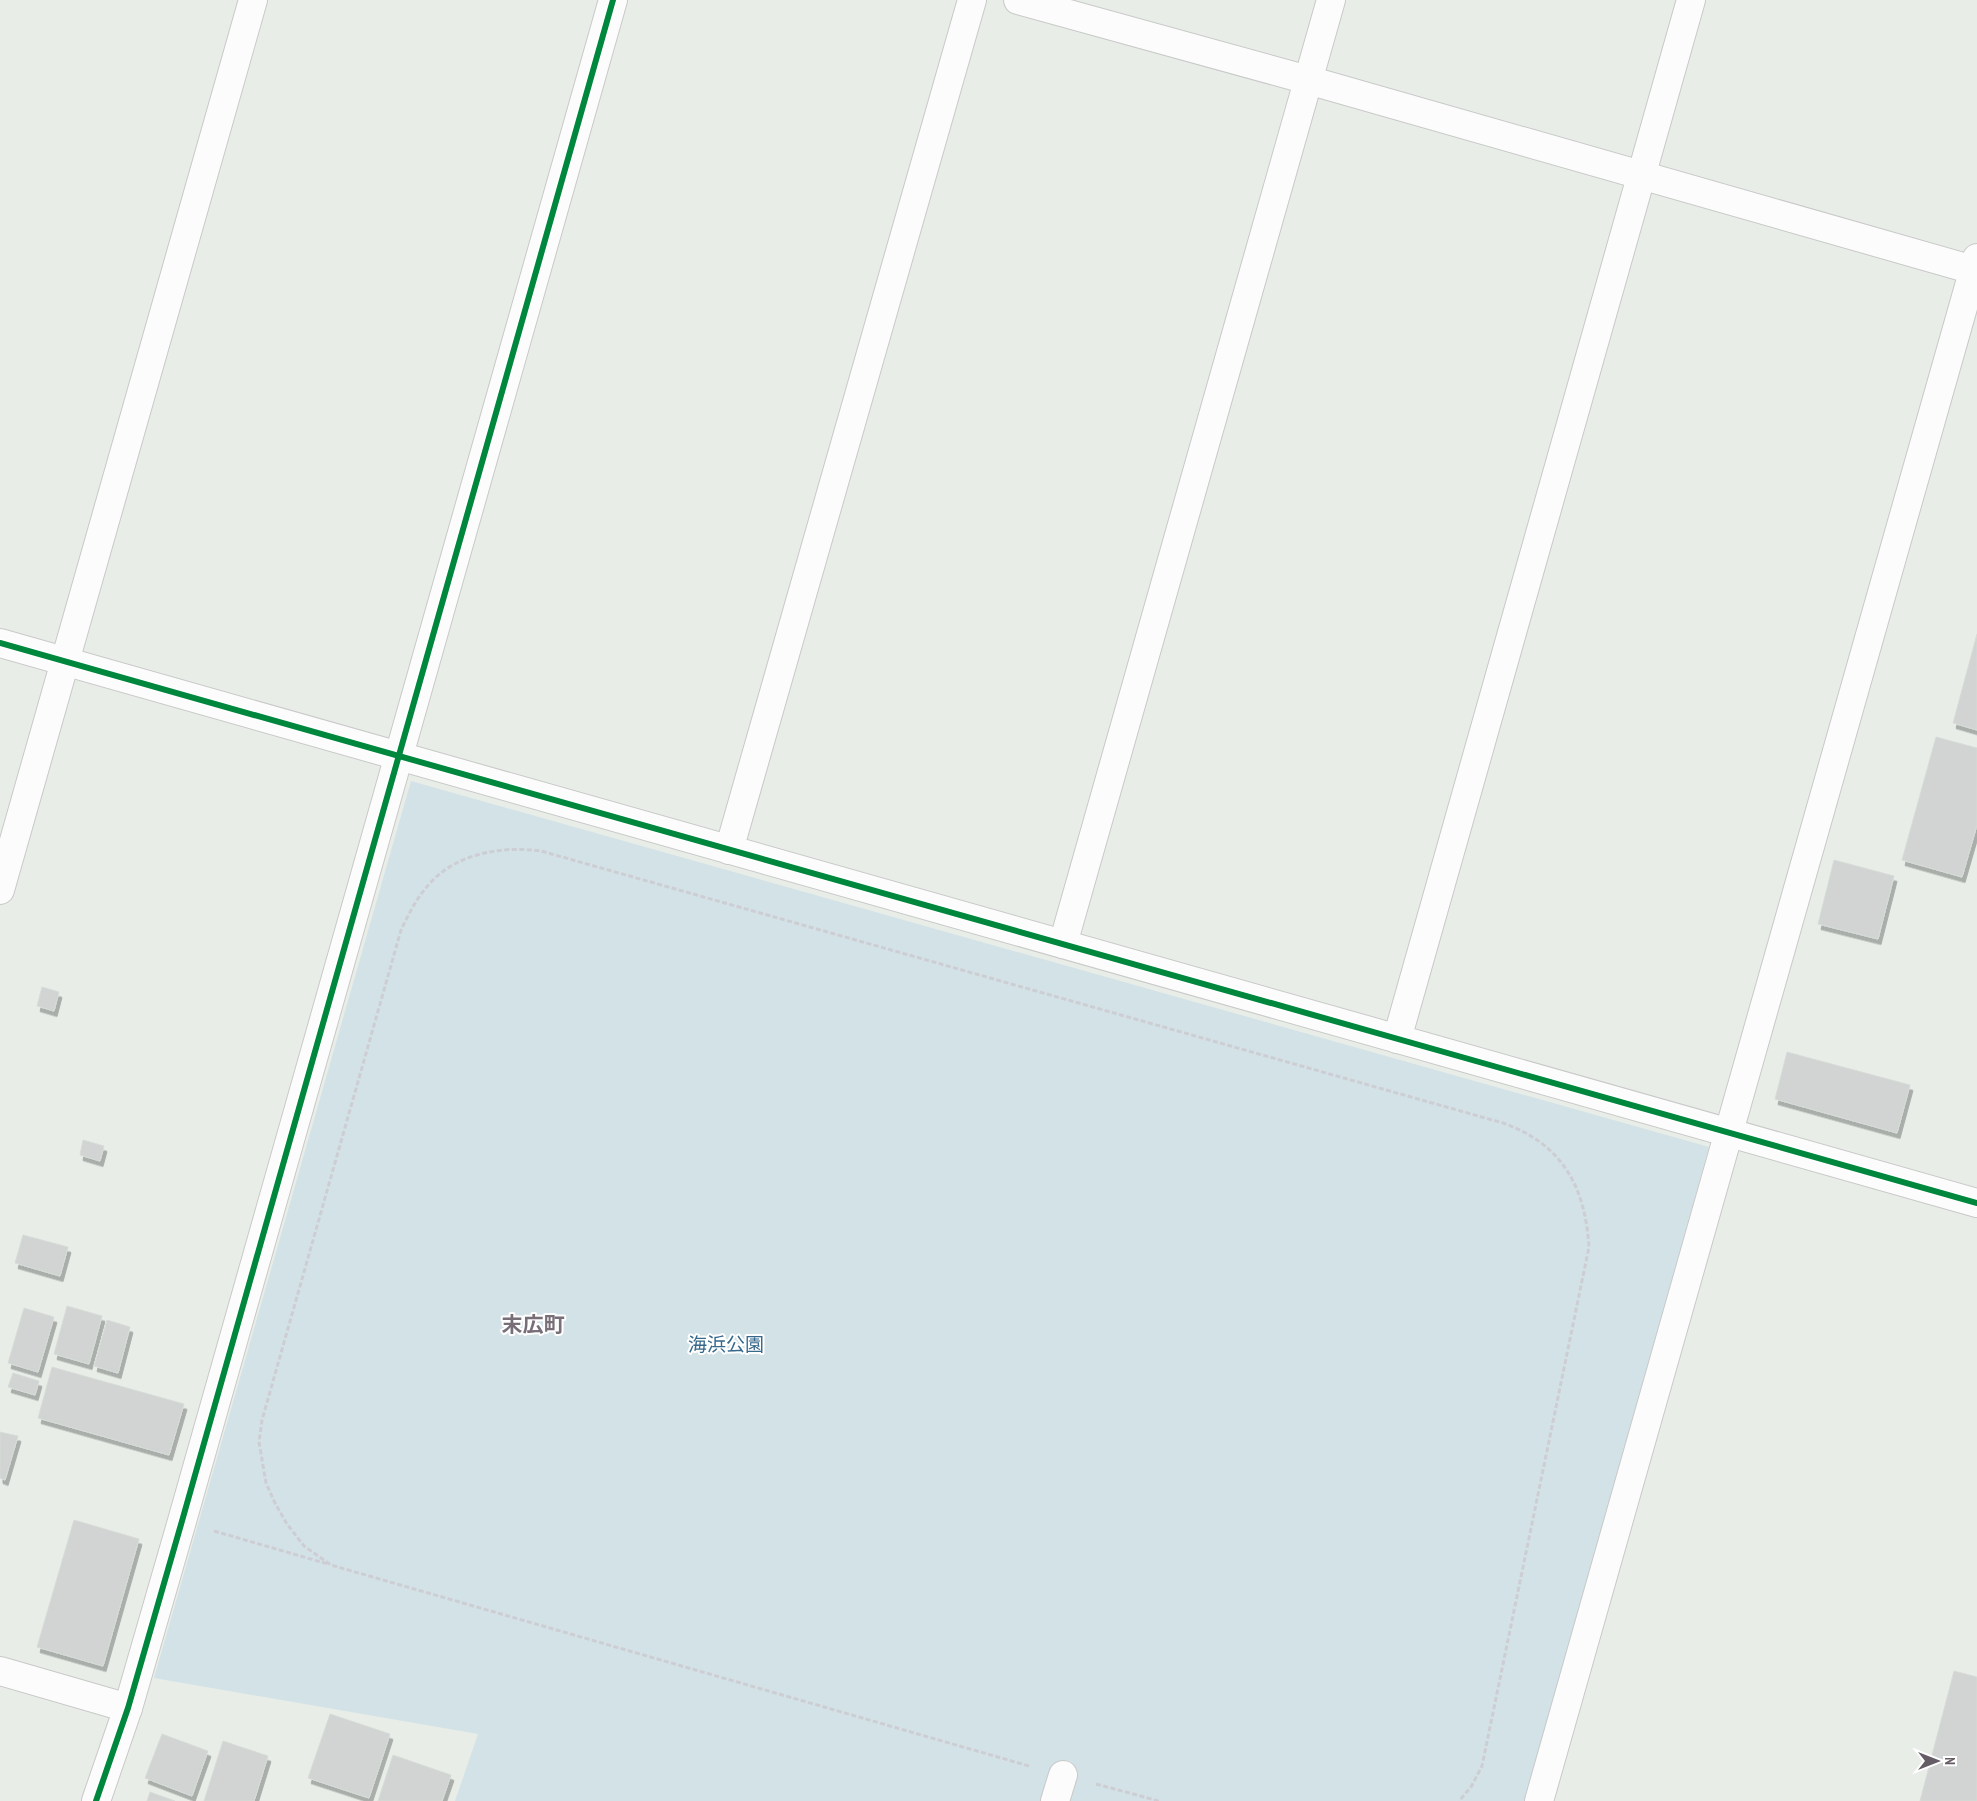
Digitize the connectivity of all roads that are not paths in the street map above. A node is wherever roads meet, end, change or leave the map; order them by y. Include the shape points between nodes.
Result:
1 (253, 0) edge
2 (613, 0) edge
3 (972, 0) edge
4 (1018, 0) edge
5 (1331, 0) edge
6 (1691, 0) edge
7 (1308, 80) junction
8 (1641, 176) junction
9 (1976, 267) edge
10 (0, 643) edge
11 (65, 662) junction
12 (400, 756) junction
13 (729, 850) junction
14 (0, 890) edge
15 (1063, 944) junction
16 (1397, 1039) junction
17 (1729, 1133) junction
18 (1977, 1203) edge
19 (0, 1671) edge
20 (128, 1708) junction
21 (1063, 1775) road end
22 (96, 1801) edge
23 (1055, 1801) edge
24 (1540, 1801) edge

1 - 11 street
2 - 12 street
3 - 13 street
4 - 7 street
5 - 7 street
6 - 8 street
7 - 8 street
7 - 15 street
8 - 9 street
8 - 16 street
9 - 17 street
10 - 11 street
11 - 12 street
11 - 14 street
12 - 13 street
12 - 20 street
13 - 15 street
15 - 16 street
16 - 17 street
17 - 18 street
17 - 24 street
19 - 20 street
20 - 22 street
21 - 23 street

